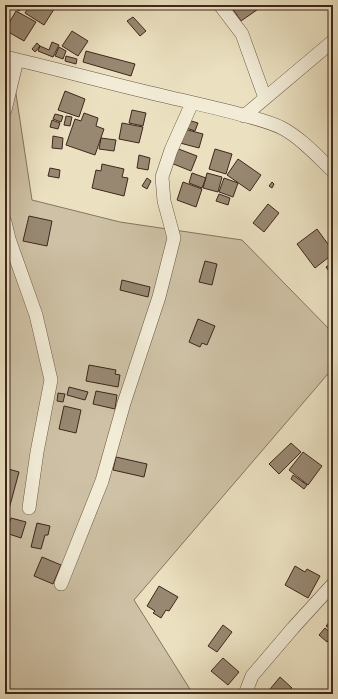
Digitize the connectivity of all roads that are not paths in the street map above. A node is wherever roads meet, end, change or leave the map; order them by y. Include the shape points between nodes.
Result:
1 (220, 5) edge
2 (333, 41) edge
3 (11, 58) edge
4 (265, 98) junction
5 (192, 103) junction
6 (5, 110) edge
7 (244, 116) junction
8 (333, 171) edge
9 (5, 222) edge
10 (29, 508) dead end
11 (61, 584) dead end
12 (333, 584) edge
13 (245, 694) edge

1 - 4 street via 242,34
2 - 4 street
3 - 5 street
3 - 6 street
4 - 7 street
5 - 7 street
5 - 11 street via 162,177 164,201 174,238 159,297 124,403 102,481
7 - 8 street via 282,128 297,138
9 - 10 street via 36,315 51,380
12 - 13 street via 252,676

